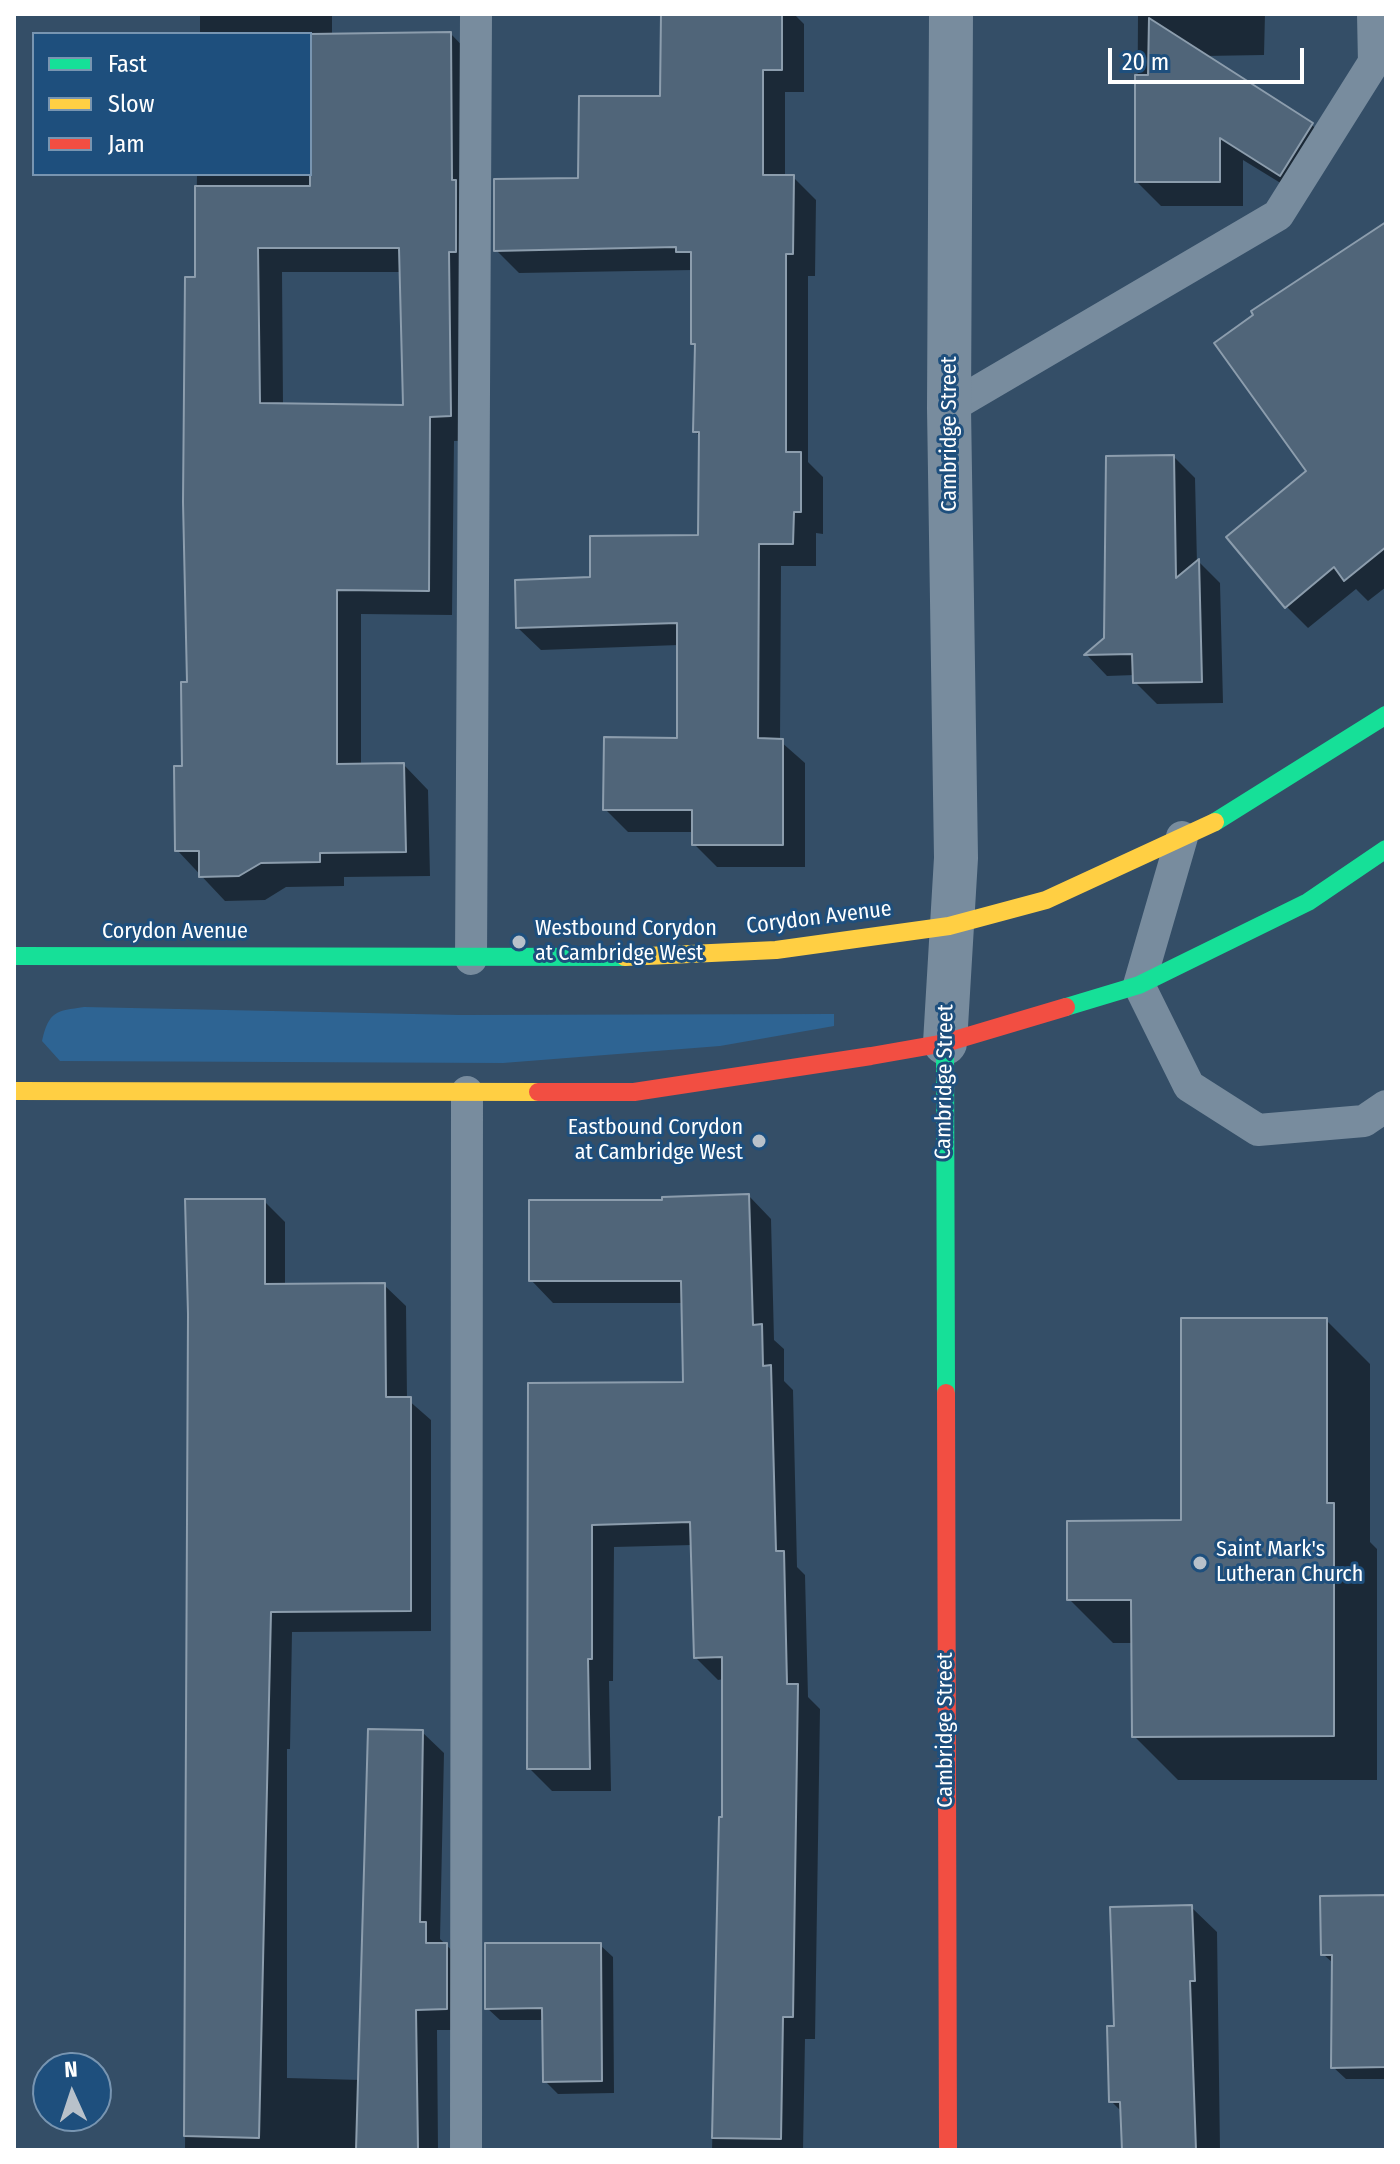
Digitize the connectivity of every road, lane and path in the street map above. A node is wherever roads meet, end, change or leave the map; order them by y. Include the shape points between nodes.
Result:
1 (476, 14) edge
2 (951, 14) edge
3 (1373, 14) edge
4 (1380, 54) edge
5 (949, 408) junction
6 (1386, 715) edge
7 (1182, 837) junction
8 (1386, 849) edge
9 (949, 926) junction
10 (14, 956) edge
11 (471, 959) junction
12 (1139, 985) junction
13 (945, 1043) junction
14 (14, 1091) edge
15 (467, 1092) junction
16 (1386, 1106) edge
17 (466, 2150) edge
18 (948, 2150) edge

1 - 11 lane
2 - 5 street, Cambridge Street
3 - 4 lane
4 - 5 lane via 1278,215
5 - 9 street, Cambridge Street via 956,858
6 - 7 main road, Corydon Avenue via 1232,814
7 - 9 main road, Corydon Avenue via 1046,900
7 - 12 lane
8 - 12 main road via 1308,902
9 - 11 main road, Corydon Avenue via 776,950
9 - 13 street, Cambridge Street
10 - 11 main road, Corydon Avenue
12 - 13 main road
12 - 16 lane via 1189,1086 1258,1130 1364,1121
13 - 15 main road via 634,1092
13 - 18 main road, Cambridge Street
14 - 15 main road
15 - 17 lane

